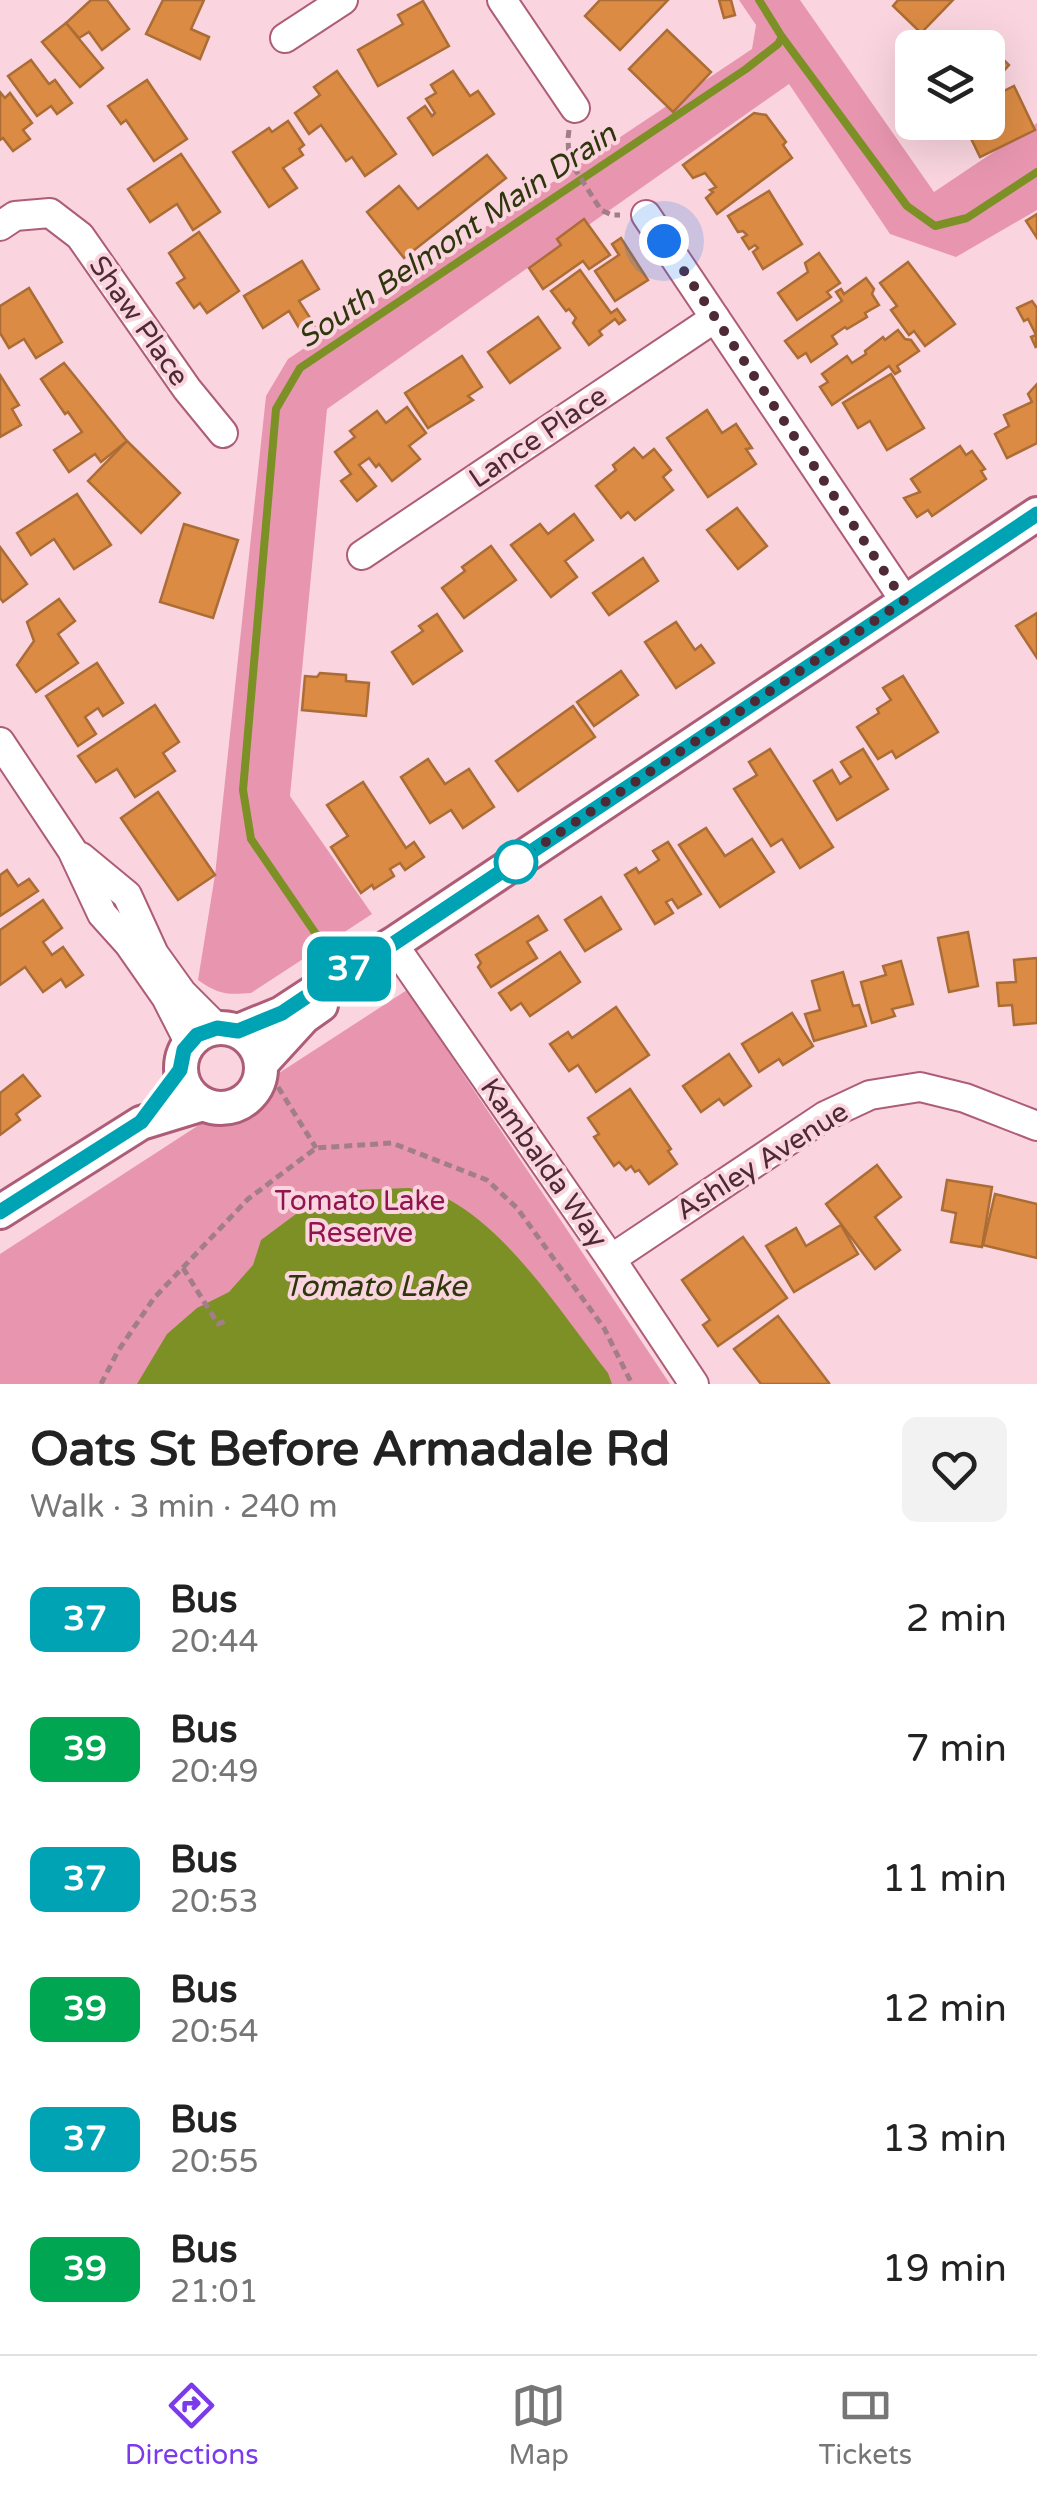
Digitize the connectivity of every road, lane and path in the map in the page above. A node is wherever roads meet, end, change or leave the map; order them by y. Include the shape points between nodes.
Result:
1 (343, 0) edge
2 (502, 0) edge
3 (285, 38) dead end
4 (575, 108) dead end
5 (569, 160) dead end
6 (602, 210) dead end
7 (646, 215) dead end
8 (0, 226) edge
9 (714, 318) junction
10 (224, 433) dead end
11 (1037, 514) edge
12 (362, 555) dead end
13 (904, 601) junction
14 (0, 742) edge
15 (393, 944) junction
16 (206, 1043) junction
17 (267, 1072) junction
18 (202, 1104) junction
19 (141, 1122) junction
20 (1037, 1126) edge
21 (316, 1148) junction
22 (0, 1212) edge
23 (610, 1259) junction
24 (183, 1268) junction
25 (614, 1322) dead end
26 (604, 1328) junction
27 (211, 1329) dead end
28 (100, 1384) edge
29 (632, 1384) edge
30 (694, 1384) edge

1 - 3 street
2 - 4 street
5 - 6 path
7 - 9 street
8 - 10 street, Shaw Place via 14,216 50,213 80,236
9 - 12 street, Lance Place
9 - 13 street
11 - 13 street
13 - 15 street
14 - 16 street via 72,850 102,914
15 - 16 street via 282,1013
15 - 17 street via 304,1017
15 - 23 street, Kambalda Way
16 - 17 street via 254,1045
16 - 18 street via 186,1090
16 - 19 street
17 - 18 street via 248,1098 227,1108
17 - 21 path
18 - 19 street
19 - 22 street
20 - 23 street, Ashley Avenue via 920,1087 870,1094 825,1116
21 - 24 path via 248,1199
21 - 26 path via 392,1143 487,1180 518,1208
23 - 30 street, Kambalda Way
24 - 27 path via 222,1323
24 - 28 path via 154,1298
25 - 26 path
26 - 29 path

